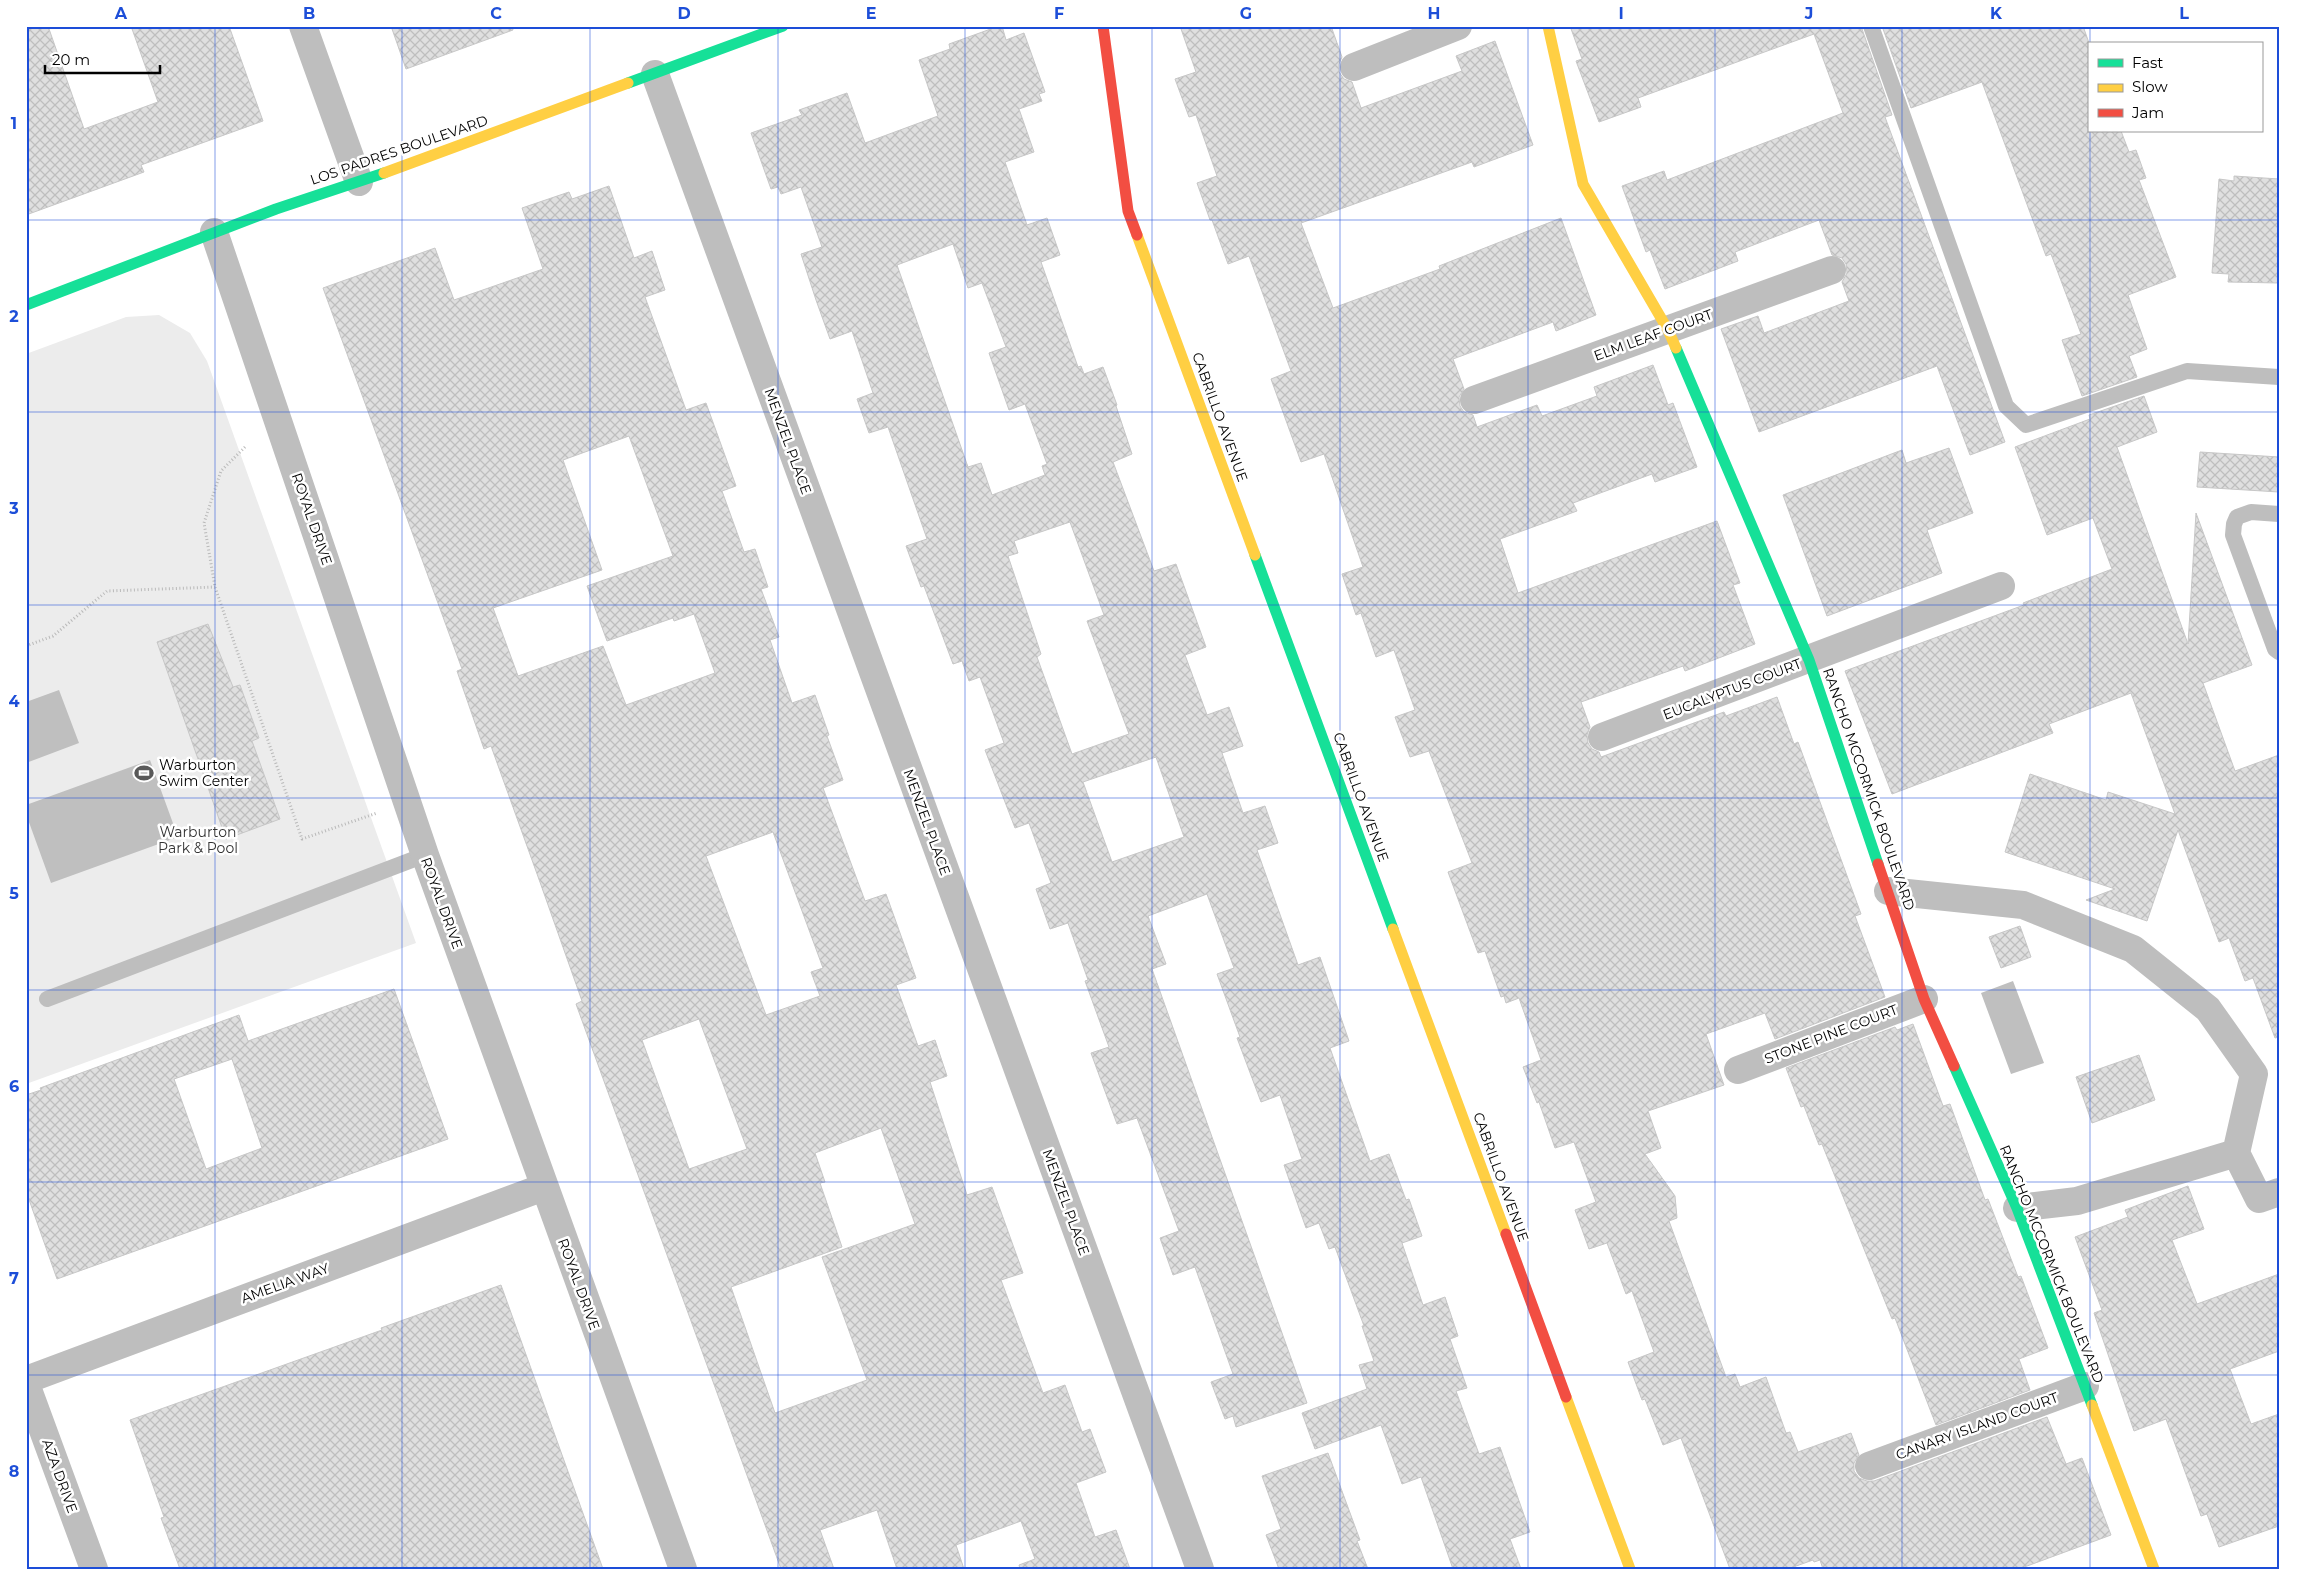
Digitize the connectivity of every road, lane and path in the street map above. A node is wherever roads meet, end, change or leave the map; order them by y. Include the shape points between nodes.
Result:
1 (303, 26) edge
2 (784, 26) edge
3 (1103, 26) edge
4 (1458, 26) edge
5 (1548, 26) edge
6 (1871, 26) edge
7 (746, 33) edge
8 (1354, 67) dead end
9 (655, 74) junction
10 (359, 182) junction
11 (214, 232) junction
12 (1832, 270) dead end
13 (26, 305) edge
14 (1668, 330) junction
15 (2279, 377) edge
16 (1474, 400) dead end
17 (245, 447) dead end
18 (2279, 514) edge
19 (2001, 586) dead end
20 (215, 587) junction
21 (26, 646) edge
22 (2279, 652) edge
23 (1809, 660) junction
24 (1602, 738) dead end
25 (378, 813) dead end
26 (425, 855) junction
27 (1888, 891) junction
28 (47, 999) dead end
29 (1924, 999) junction
30 (1738, 1070) dead end
31 (2236, 1153) junction
32 (544, 1187) junction
33 (2279, 1192) edge
34 (2018, 1208) junction
35 (26, 1380) edge
36 (26, 1384) edge
37 (2085, 1386) junction
38 (1869, 1466) dead end
39 (94, 1569) edge
40 (683, 1569) edge
41 (1200, 1569) edge
42 (1630, 1569) edge
43 (2154, 1569) edge

1 - 10 street
2 - 7 street, LOS PADRES BOULEVARD
3 - 42 street, CABRILLO AVENUE via 1128,211
4 - 8 street
5 - 14 street, RANCHO MCCORMICK BOULEVARD via 1583,184
6 - 15 lane via 2006,406 2026,425 2187,371
7 - 9 street, LOS PADRES BOULEVARD
9 - 10 street, LOS PADRES BOULEVARD
9 - 41 street, MENZEL PLACE
10 - 11 street, LOS PADRES BOULEVARD
11 - 13 street, LOS PADRES BOULEVARD
11 - 26 street, ROYAL DRIVE
12 - 14 street, ELM LEAF COURT
14 - 16 street, ELM LEAF COURT
14 - 23 street, RANCHO MCCORMICK BOULEVARD
17 - 20 path via 221,471 204,523
18 - 22 lane via 2251,512 2237,517 2233,535 2275,649
19 - 23 street, EUCALYPTUS COURT
20 - 21 path via 107,592 53,636
20 - 25 path via 302,839
23 - 24 street, EUCALYPTUS COURT
23 - 27 street, RANCHO MCCORMICK BOULEVARD
26 - 28 lane
26 - 32 street, ROYAL DRIVE
27 - 29 street, RANCHO MCCORMICK BOULEVARD
27 - 31 street via 2023,905 2133,949 2208,1009 2254,1074
29 - 30 street, STONE PINE COURT
29 - 34 street, RANCHO MCCORMICK BOULEVARD
31 - 33 street via 2259,1199
31 - 34 street via 2077,1201
32 - 35 street, AMELIA WAY
32 - 40 street, ROYAL DRIVE
34 - 37 street, RANCHO MCCORMICK BOULEVARD
36 - 39 street, AZA DRIVE
37 - 38 street, CANARY ISLAND COURT
37 - 43 street, RANCHO MCCORMICK BOULEVARD

